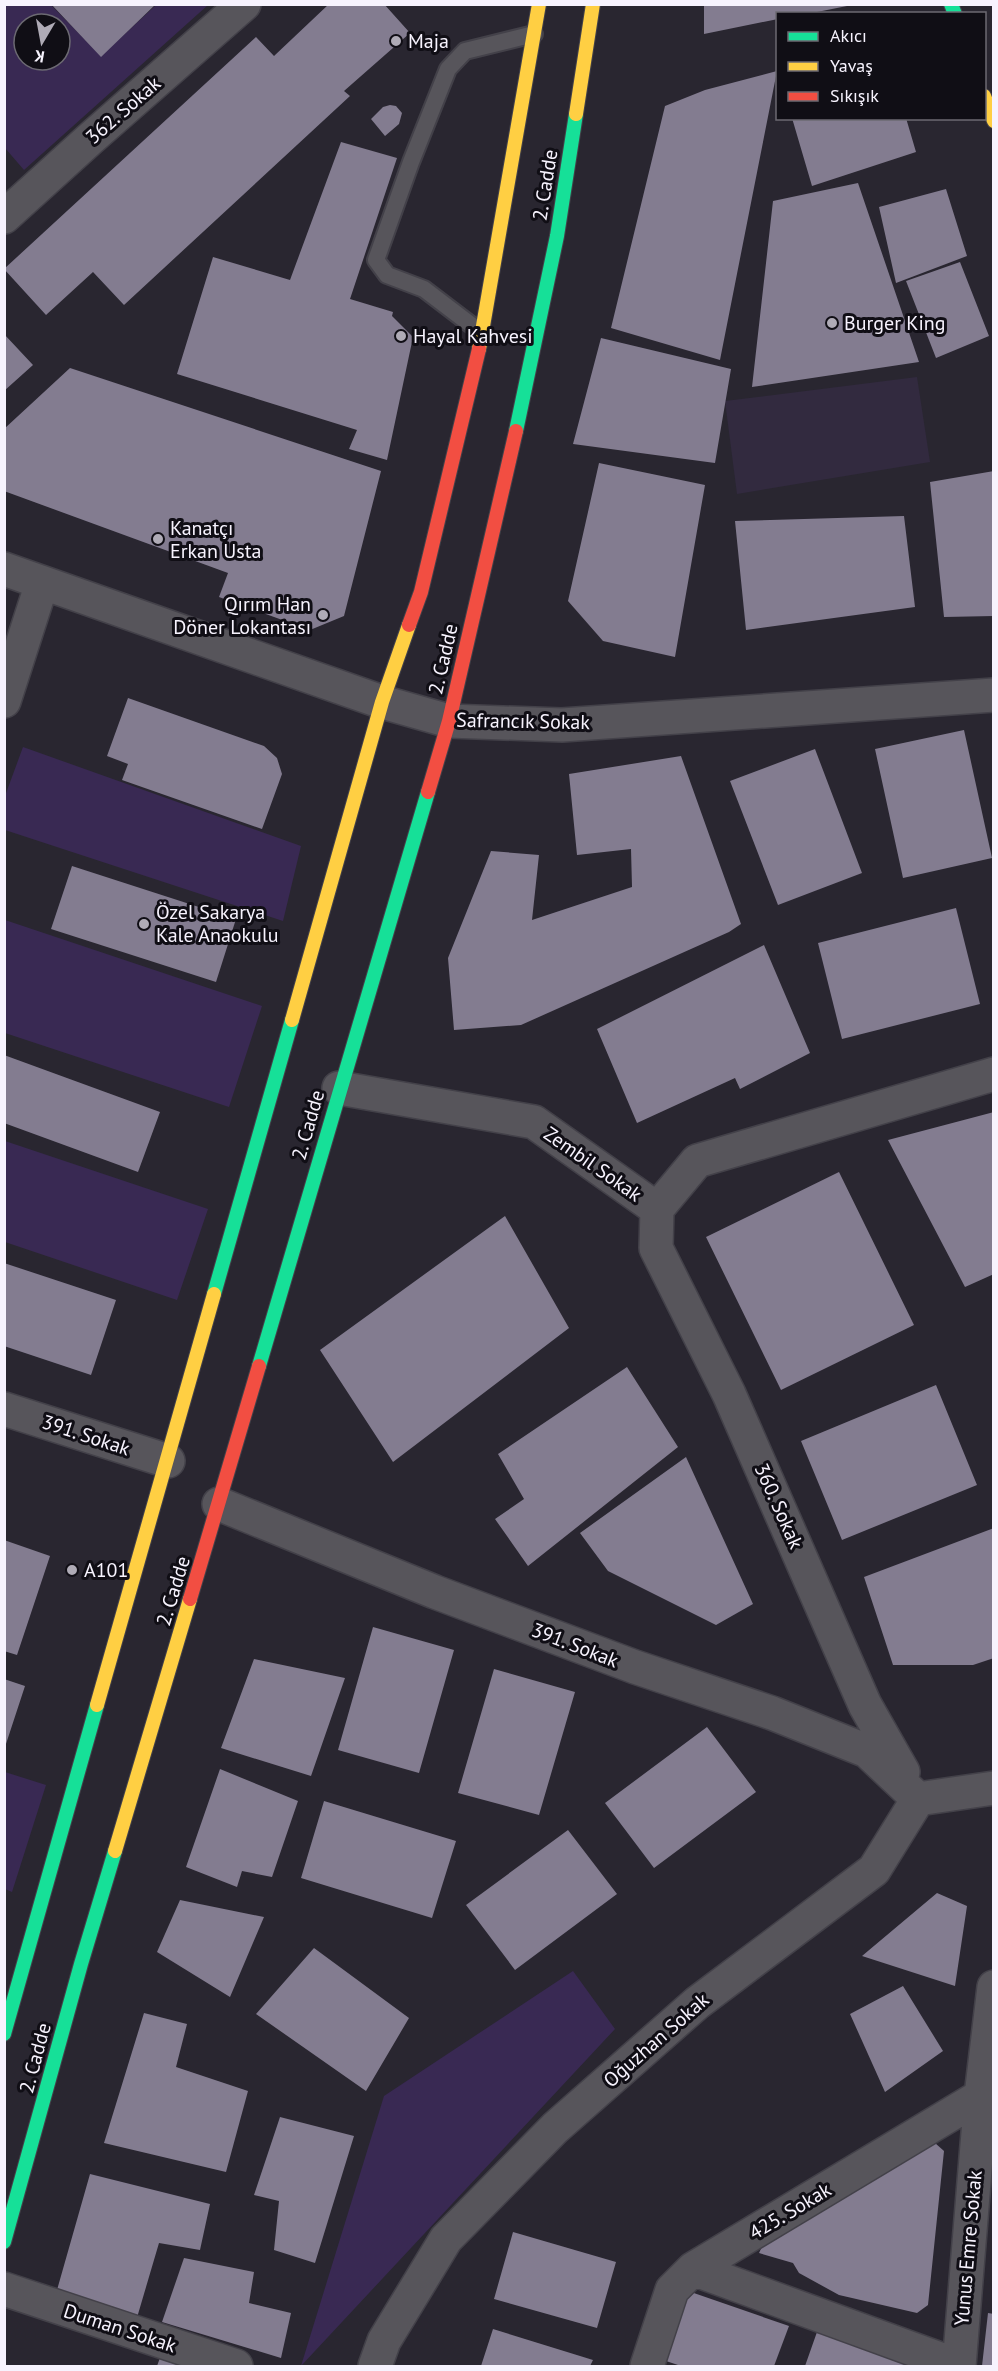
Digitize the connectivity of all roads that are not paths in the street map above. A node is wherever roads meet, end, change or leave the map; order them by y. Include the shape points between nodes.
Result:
1 (244, 4) edge
2 (539, 4) edge
3 (593, 4) edge
4 (534, 34) junction
5 (986, 102) edge
6 (993, 121) edge
7 (4, 217) edge
8 (483, 334) junction
9 (4, 569) edge
10 (42, 583) junction
11 (993, 695) edge
12 (4, 702) edge
13 (382, 702) junction
14 (449, 721) junction
15 (993, 1074) edge
16 (339, 1088) junction
17 (657, 1209) junction
18 (4, 1409) edge
19 (168, 1461) junction
20 (219, 1504) junction
21 (993, 1788) edge
22 (918, 1800) junction
23 (993, 1987) edge
24 (4, 2034) edge
25 (981, 2096) junction
26 (4, 2242) edge
27 (693, 2269) junction
28 (4, 2289) edge
29 (959, 2366) edge
30 (236, 2367) edge
31 (375, 2367) edge
32 (647, 2367) edge

1 - 7 street, 362. Sokak
2 - 4 main road, 2. Cadde
3 - 14 main road, 2. Cadde via 554,247
4 - 8 main road, 2. Cadde
4 - 8 lane via 465,51 448,69 376,260 387,275 424,289
5 - 6 main road
8 - 13 main road, 2. Cadde via 421,592
9 - 10 street, Safrancık Sokak
10 - 12 street
10 - 13 street, Safrancık Sokak
11 - 14 street, Safrancık Sokak via 562,725
13 - 14 street, Safrancık Sokak
13 - 19 main road, 2. Cadde
14 - 16 main road, 2. Cadde
15 - 17 street, Zembil Sokak via 696,1161
16 - 17 street, Zembil Sokak via 534,1122
16 - 20 main road, 2. Cadde
17 - 22 street, 360. Sokak via 656,1248 729,1394 866,1705
18 - 19 street, 391. Sokak
19 - 24 main road, 2. Cadde
20 - 22 street, 391. Sokak via 435,1592 867,1751
20 - 26 main road, 2. Cadde via 81,1965
21 - 22 street
22 - 31 street, Oğuzhan Sokak via 874,1870 697,2003 555,2128 446,2239 384,2341
23 - 25 street, Yunus Emre Sokak
25 - 27 street, 425. Sokak
25 - 29 street, Yunus Emre Sokak
27 - 29 street
27 - 32 street, 425. Sokak via 672,2290
28 - 30 street, Duman Sokak

